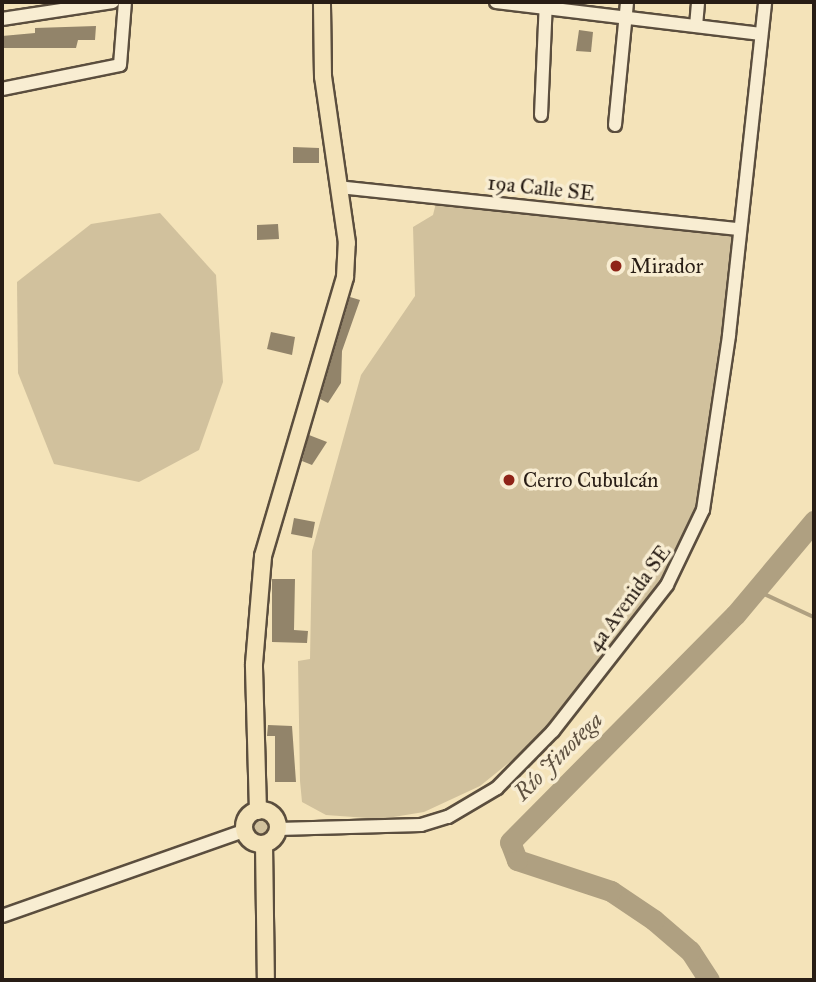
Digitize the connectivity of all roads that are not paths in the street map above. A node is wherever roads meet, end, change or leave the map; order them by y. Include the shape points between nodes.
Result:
1 (113, 2) edge
2 (125, 2) edge
3 (322, 2) edge
4 (496, 2) edge
5 (627, 2) edge
6 (698, 2) edge
7 (765, 2) edge
8 (546, 5) edge
9 (626, 18) junction
10 (2, 19) edge
11 (696, 26) junction
12 (761, 34) junction
13 (2, 89) edge
14 (541, 115) dead end
15 (614, 125) dead end
16 (338, 187) junction
17 (740, 229) junction
18 (258, 811) junction
19 (278, 829) junction
20 (244, 831) junction
21 (264, 844) junction
22 (2, 916) edge
23 (266, 980) edge

1 - 10 street
2 - 13 street via 120,65
3 - 16 main road via 323,77
4 - 8 street
5 - 9 street
6 - 11 street
7 - 12 street, 4a Avenida SE
8 - 9 street
8 - 14 street
9 - 11 street
9 - 15 street
11 - 12 street
12 - 17 street, 4a Avenida SE
16 - 17 street, 19a Calle SE
16 - 18 main road via 347,243 339,307 273,505 259,586
17 - 19 street, 4a Avenida SE via 703,510 659,596 553,731 497,788 448,817 421,825
18 - 19 main road via 272,815
18 - 20 main road via 246,820
19 - 21 main road
20 - 21 main road via 251,841
20 - 22 street
21 - 23 main road

